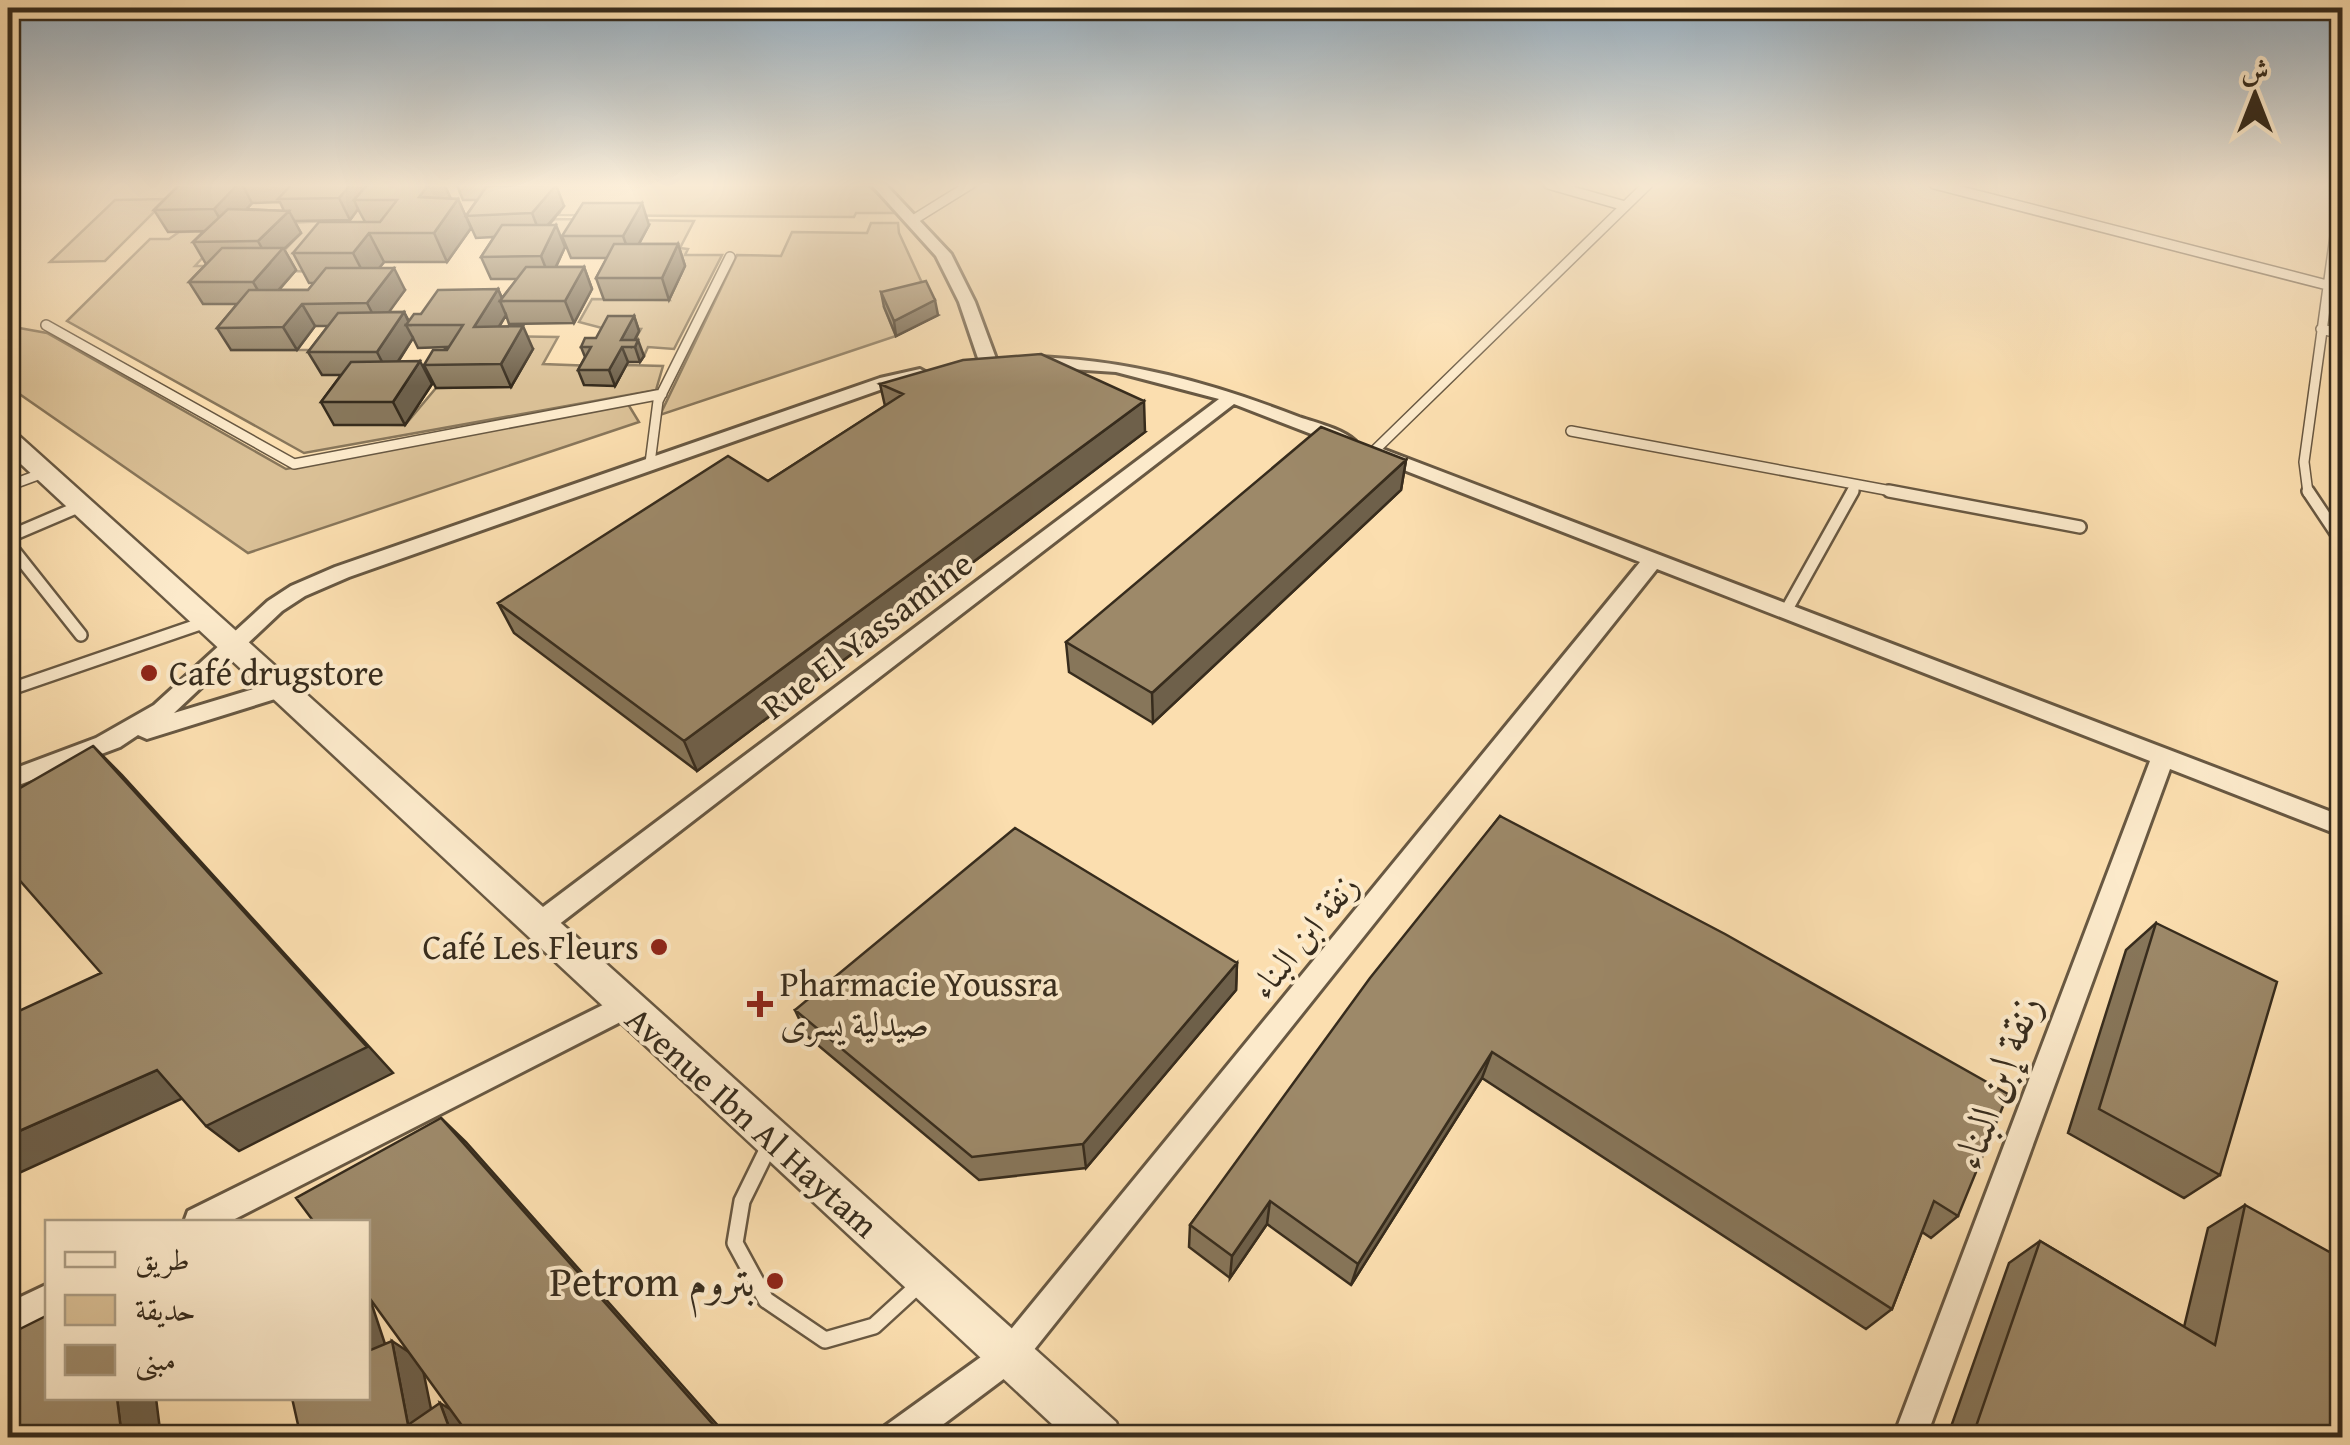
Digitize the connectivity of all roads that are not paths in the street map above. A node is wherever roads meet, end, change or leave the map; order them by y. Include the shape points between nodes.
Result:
1 (941, 251) edge
2 (1578, 251) edge
3 (2196, 251) edge
4 (2335, 251) edge
5 (730, 257) dead end
6 (2327, 285) junction
7 (46, 325) dead end
8 (2322, 329) junction
9 (2342, 334) edge
10 (946, 369) edge
11 (662, 394) junction
12 (1233, 397) junction
13 (1571, 430) dead end
14 (8, 439) edge
15 (1373, 452) junction
16 (650, 463) junction
17 (47, 472) junction
18 (1856, 485) junction
19 (8, 486) edge
20 (83, 504) junction
21 (2080, 527) dead end
22 (8, 540) edge
23 (2342, 542) edge
24 (1652, 561) junction
25 (1786, 610) junction
26 (222, 632) junction
27 (81, 635) dead end
28 (280, 689) junction
29 (8, 690) edge
30 (104, 744) junction
31 (2163, 756) junction
32 (8, 780) edge
33 (2342, 826) edge
34 (540, 924) junction
35 (625, 1006) junction
36 (772, 1140) junction
37 (202, 1220) edge
38 (925, 1279) junction
39 (45, 1300) edge
40 (8, 1319) edge
41 (1010, 1355) junction
42 (897, 1438) edge
43 (1100, 1438) edge
44 (1909, 1438) edge

1 - 12 street via 972,315 982,364 1124,366
2 - 15 lane
3 - 6 lane
4 - 6 lane
5 - 11 lane
6 - 8 lane
7 - 11 lane via 294,464
8 - 9 lane
8 - 23 lane via 2304,462 2308,494
10 - 16 street via 886,382
11 - 16 lane
12 - 15 street
12 - 34 street, Rue El Yassamine
13 - 18 lane
14 - 17 street, Avenue Ibn Al Haytam
15 - 24 street
16 - 26 street via 327,578
17 - 19 lane
17 - 20 street, Avenue Ibn Al Haytam
18 - 21 lane
18 - 25 lane
20 - 22 lane
20 - 26 street, Avenue Ibn Al Haytam
22 - 27 lane
24 - 25 street
24 - 41 street, زنقة ابن البناء
25 - 31 street
26 - 28 street, Avenue Ibn Al Haytam
26 - 29 lane
26 - 30 street via 162,711
28 - 30 street
28 - 34 street, Avenue Ibn Al Haytam
30 - 32 street
31 - 33 street
31 - 44 street, زنقة إبن البناء
34 - 35 street, Avenue Ibn Al Haytam
35 - 36 street, Avenue Ibn Al Haytam
35 - 37 street
36 - 38 street, Avenue Ibn Al Haytam
36 - 38 lane via 742,1201 736,1244 766,1300 825,1340 874,1326
38 - 41 street, Avenue Ibn Al Haytam
39 - 40 street
41 - 42 street, زنقة ابن البناء
41 - 43 street, Avenue Ibn Al Haytam

